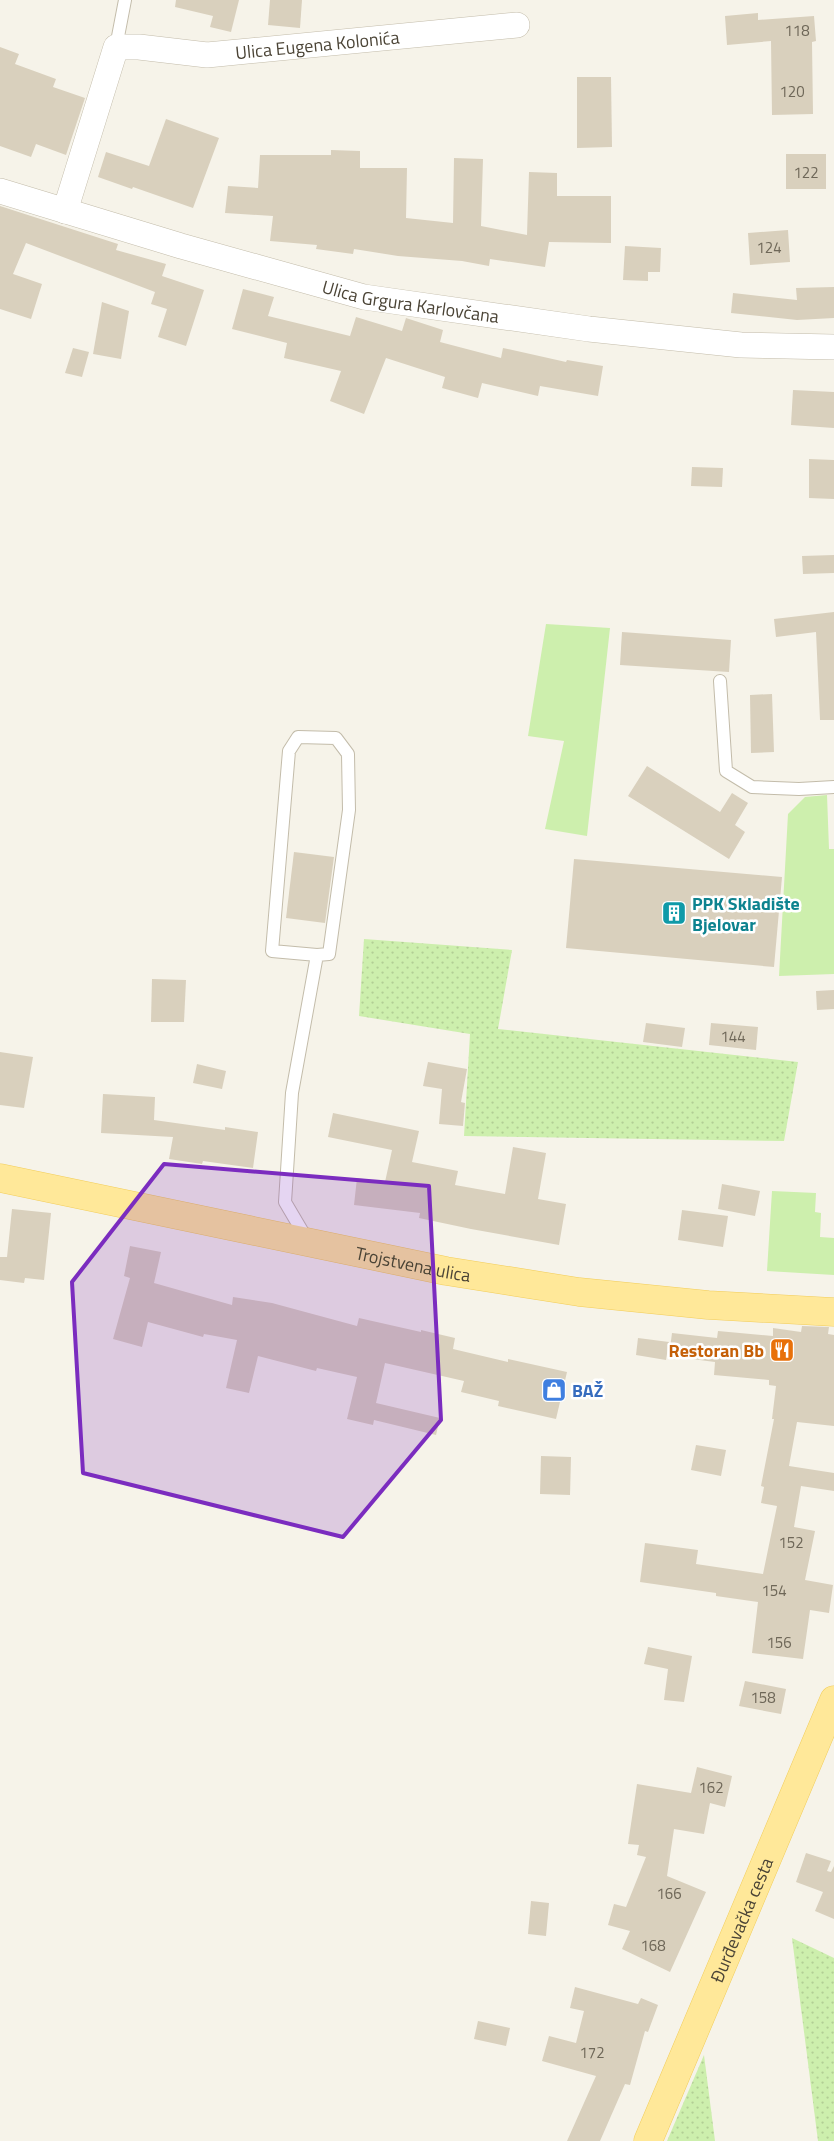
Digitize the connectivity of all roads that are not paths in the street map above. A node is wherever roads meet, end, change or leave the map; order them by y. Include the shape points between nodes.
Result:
1 (125, 0) edge
2 (517, 25) dead end
3 (116, 47) junction
4 (0, 191) edge
5 (65, 211) junction
6 (834, 347) edge
7 (720, 681) dead end
8 (834, 787) edge
9 (317, 955) junction
10 (0, 1178) edge
11 (309, 1243) junction
12 (834, 1312) edge
13 (834, 1700) edge
14 (648, 2141) edge

1 - 3 lane
2 - 3 street, Ulica Eugena Kolonića via 206,55
3 - 5 street
4 - 5 street, Ulica Grgura Karlovčana
5 - 6 street, Ulica Grgura Karlovčana via 364,297 589,329 741,345
7 - 8 lane via 726,771 752,787
9 - 9 lane via 272,951 289,751 298,737 336,738 348,754 350,810 329,954
9 - 11 lane via 292,1093 285,1202
10 - 11 main road, Trojstvena ulica
11 - 12 main road, Trojstvena ulica via 446,1271 579,1292 708,1305
13 - 14 main road, Đurđevačka cesta

